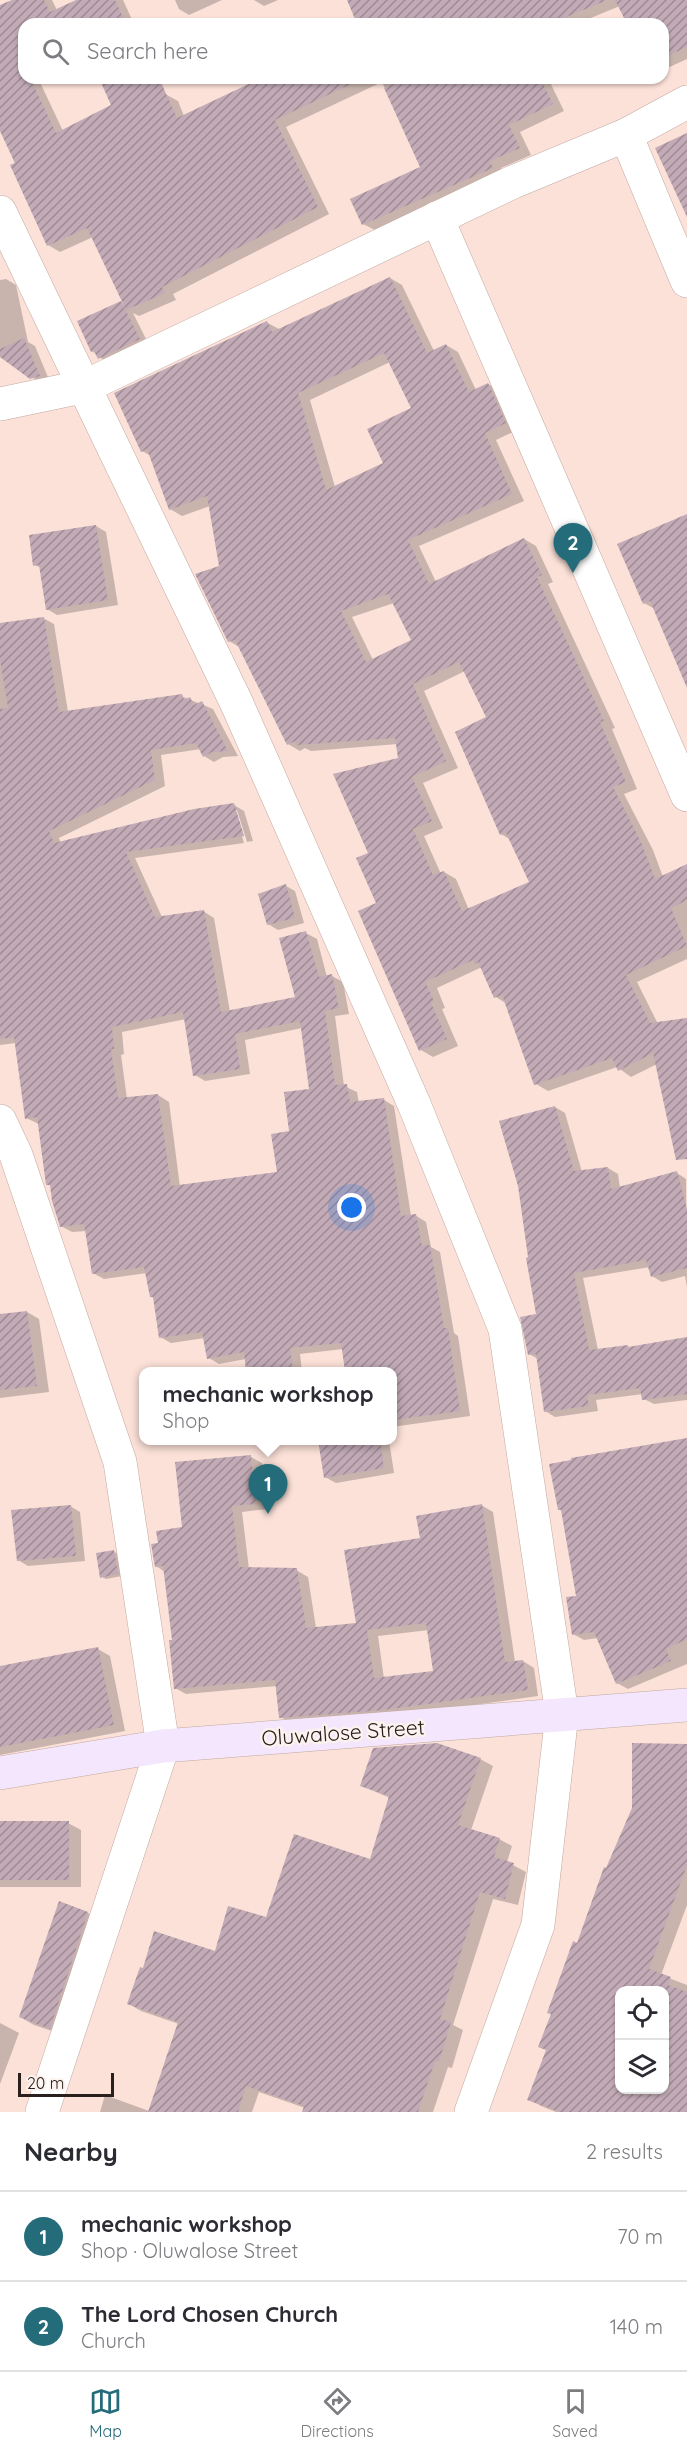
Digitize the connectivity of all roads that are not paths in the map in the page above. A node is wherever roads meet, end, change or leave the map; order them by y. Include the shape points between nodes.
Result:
1 (687, 102) edge
2 (626, 135) junction
3 (0, 212) edge
4 (437, 218) junction
5 (687, 281) edge
6 (86, 386) junction
7 (0, 404) edge
8 (687, 795) edge
9 (0, 1121) edge
10 (687, 1705) edge
11 (562, 1714) junction
12 (163, 1746) junction
13 (0, 1773) edge
14 (42, 2112) edge
15 (471, 2112) edge

1 - 2 street
2 - 4 street
2 - 5 street
3 - 6 street
4 - 6 street
4 - 8 street
6 - 7 street
6 - 11 street via 237,704 414,1104 505,1329
9 - 12 street via 16,1155 120,1462
10 - 11 street, Oluwalose Street
11 - 12 street, Oluwalose Street
11 - 15 street via 538,1925
12 - 13 street, Oluwalose Street
12 - 14 street

